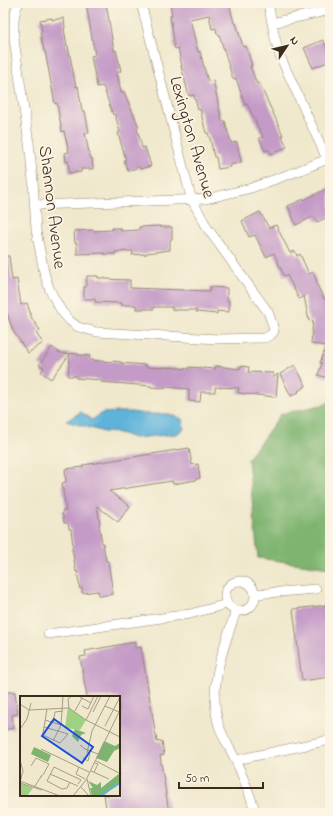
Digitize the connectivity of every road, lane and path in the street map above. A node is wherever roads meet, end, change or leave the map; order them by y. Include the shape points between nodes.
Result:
1 (19, 3) edge
2 (141, 3) edge
3 (268, 3) edge
4 (330, 10) edge
5 (272, 23) junction
6 (329, 158) edge
7 (192, 200) junction
8 (35, 205) junction
9 (274, 332) joint
10 (316, 589) dead end
11 (254, 594) junction
12 (227, 604) junction
13 (236, 611) junction
14 (48, 634) dead end
15 (330, 740) edge
16 (236, 760) junction
17 (256, 813) edge

1 - 8 street, Shannon Avenue via 14,19 14,38
2 - 7 street, Lexington Avenue
3 - 5 street
4 - 5 street
5 - 6 street via 280,56
6 - 7 street via 251,188
7 - 8 street
7 - 9 street, Lexington Avenue via 208,230 268,312
8 - 9 street, Shannon Avenue via 39,250 49,288 62,312 78,327 97,332 218,339 265,338
10 - 11 street
11 - 12 street via 249,584 237,581 227,587
11 - 13 street via 252,605 248,609
12 - 13 street
12 - 14 street via 190,614
13 - 16 street via 218,666 215,698 219,726
15 - 16 street
16 - 17 street

